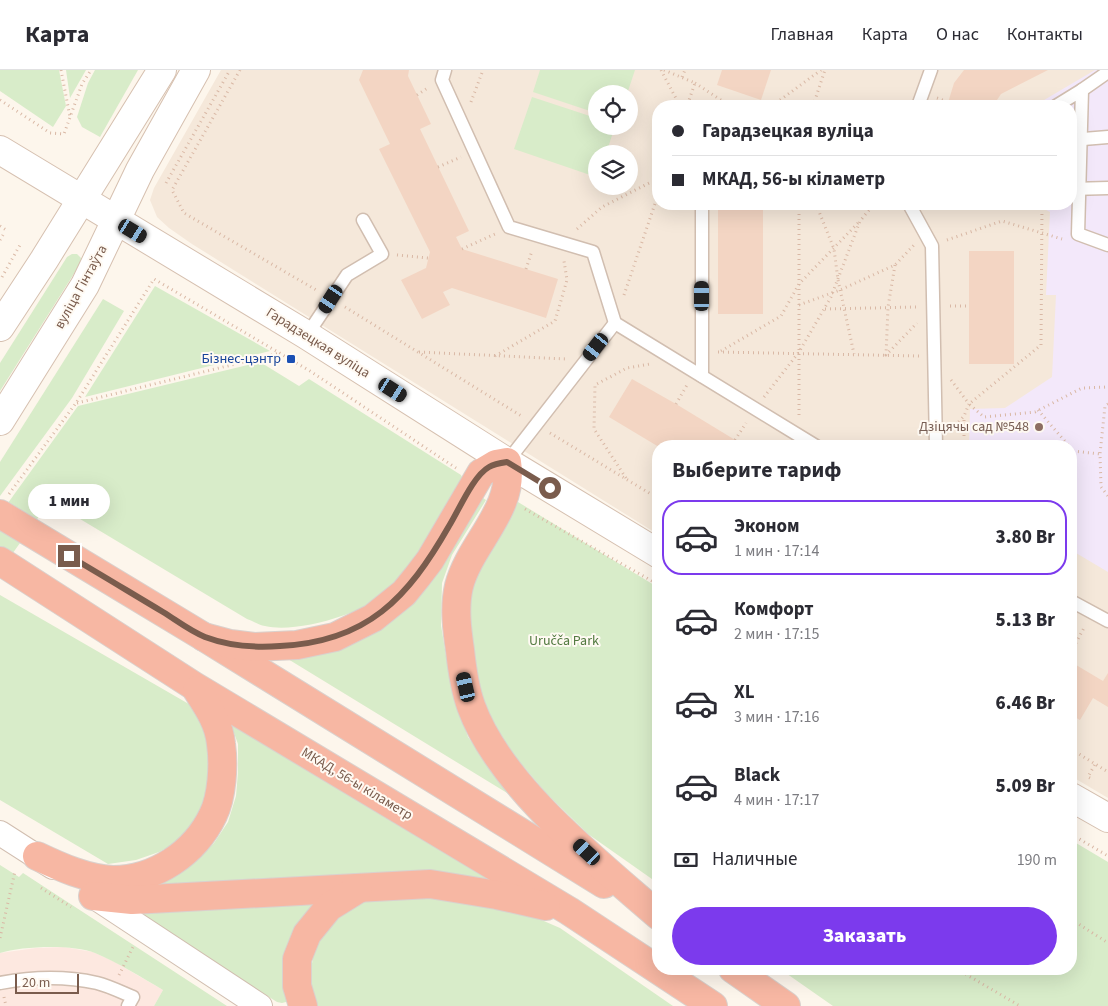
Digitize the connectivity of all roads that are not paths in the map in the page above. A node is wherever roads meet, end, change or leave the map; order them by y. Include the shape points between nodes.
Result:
1 (162, 70) edge
2 (196, 70) edge
3 (445, 70) edge
4 (930, 70) edge
5 (1108, 72) edge
6 (1082, 90) junction
7 (920, 100) edge
8 (1066, 100) edge
9 (1077, 131) edge
10 (1108, 137) edge
11 (1077, 139) edge
12 (0, 150) edge
13 (1077, 188) edge
14 (1108, 188) edge
15 (81, 200) junction
16 (702, 210) edge
17 (912, 210) edge
18 (1076, 210) edge
19 (363, 220) dead end
20 (116, 221) junction
21 (1108, 245) edge
22 (615, 323) junction
23 (0, 327) edge
24 (307, 335) junction
25 (702, 376) junction
26 (0, 420) edge
27 (806, 440) edge
28 (936, 440) edge
29 (507, 462) junction
30 (3, 506) edge
31 (652, 550) edge
32 (7, 565) edge
33 (1077, 604) edge
34 (1108, 621) edge
35 (204, 637) junction
36 (194, 686) junction
37 (1080, 787) edge
38 (1108, 818) edge
39 (0, 833) edge
40 (37, 856) junction
41 (359, 888) junction
42 (93, 896) junction
43 (570, 911) junction
44 (652, 911) edge
45 (652, 913) edge
46 (652, 965) edge
47 (666, 975) edge
48 (742, 975) edge
49 (0, 983) edge
50 (128, 1006) edge
51 (260, 1006) edge
52 (303, 1006) edge
53 (713, 1006) edge
54 (786, 1006) edge

1 - 15 street
2 - 20 street, вуліца Гінтаўта via 140,170
3 - 22 lane via 442,80 509,227 593,252
4 - 7 lane
5 - 6 lane
6 - 8 lane
6 - 9 lane
10 - 11 lane
12 - 15 street, Гарадзецкая вуліца
13 - 14 lane
15 - 20 street, Гарадзецкая вуліца
15 - 23 street
16 - 25 lane
17 - 28 lane via 932,246
18 - 21 lane via 1078,234
19 - 24 lane via 382,254 347,275
20 - 24 street, Гарадзецкая вуліца
20 - 26 street, вуліца Гінтаўта via 85,285
22 - 25 lane
22 - 29 lane
24 - 29 street, Гарадзецкая вуліца
25 - 27 lane
29 - 31 street, Гарадзецкая вуліца
29 - 35 highway via 496,464 482,473 426,566 404,593 373,618 336,637 297,646 254,647
29 - 44 highway via 508,481 504,497 466,566 456,604 462,668 471,706 486,739 532,800
30 - 35 highway via 35,535
32 - 36 highway, МКАД, 56-ы кіламетр
33 - 34 lane
35 - 45 highway
36 - 40 highway via 214,718 221,743 223,770 213,815 187,850 167,866 143,876 112,880 79,874
36 - 43 highway, МКАД, 56-ы кіламетр
37 - 38 street
39 - 40 street
40 - 42 street
41 - 42 highway via 132,900
41 - 43 highway via 430,884
41 - 52 highway via 328,908 308,934 297,959 297,986
42 - 51 street
43 - 46 highway, МКАД, 56-ы кіламетр
47 - 53 highway, МКАД, 56-ы кіламетр
48 - 54 highway
49 - 50 lane via 47,978 98,983 133,997

